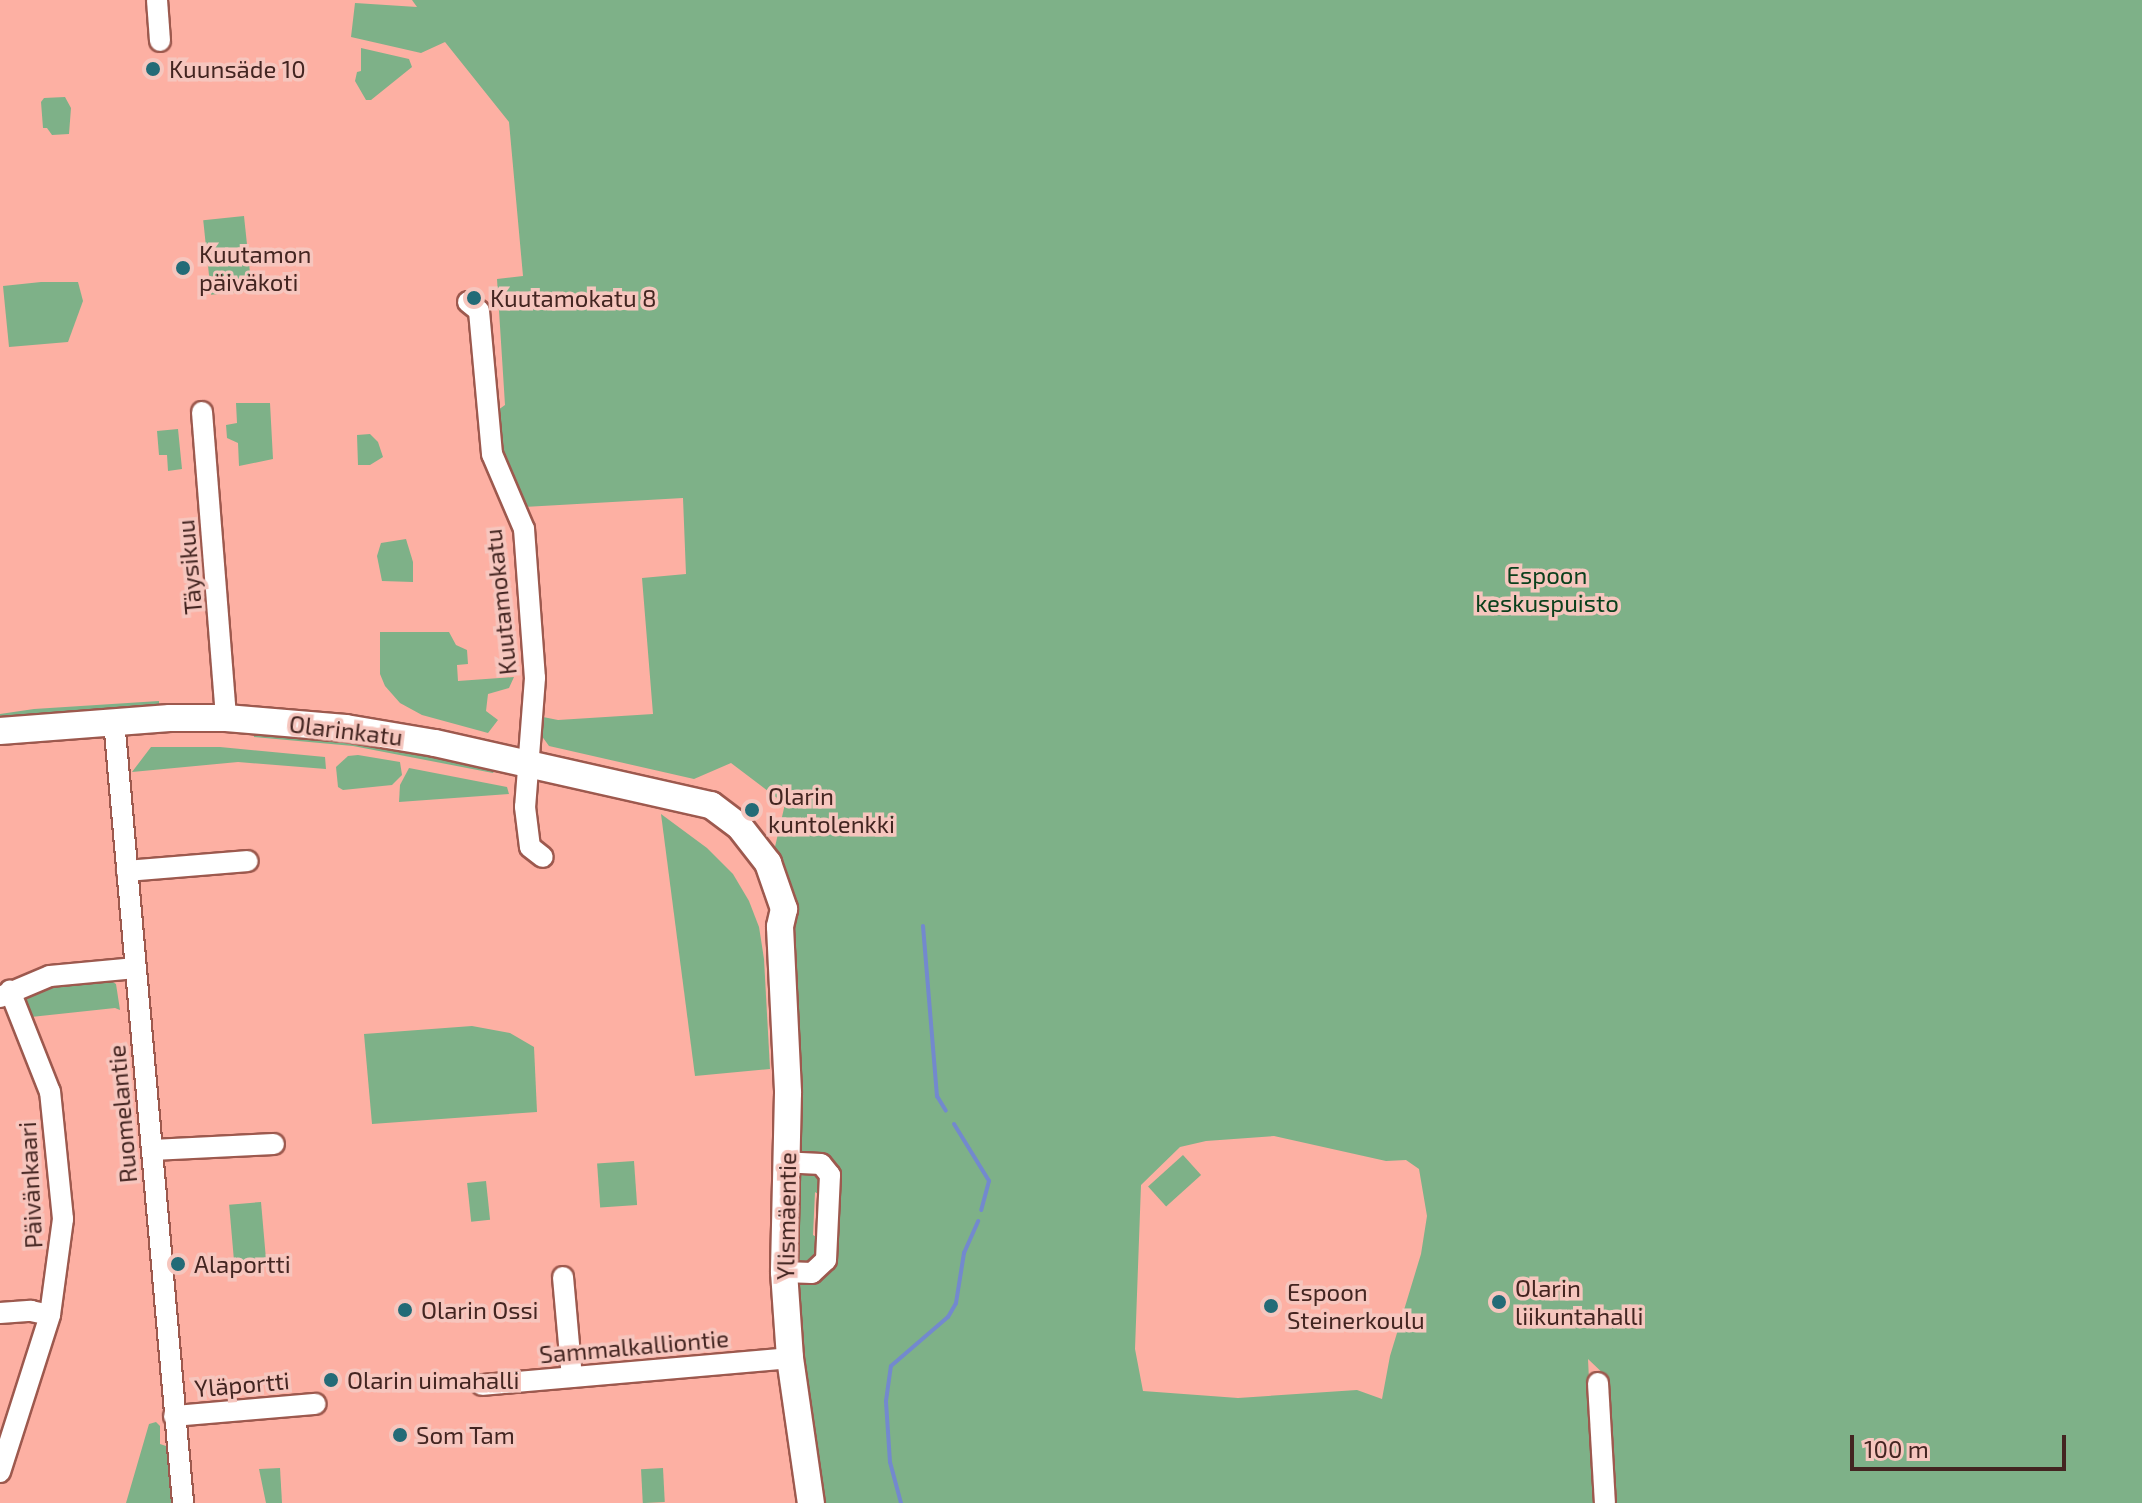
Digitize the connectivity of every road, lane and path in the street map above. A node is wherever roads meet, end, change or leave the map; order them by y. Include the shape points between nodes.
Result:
1 (157, 0) edge
2 (160, 41) dead end
3 (468, 302) dead end
4 (202, 412) dead end
5 (226, 718) junction
6 (114, 720) junction
7 (0, 731) edge
8 (528, 763) junction
9 (752, 853) joint
10 (543, 857) dead end
11 (248, 861) dead end
12 (127, 871) junction
13 (136, 968) junction
14 (3, 995) edge
15 (274, 1144) dead end
16 (152, 1150) junction
17 (786, 1162) junction
18 (784, 1272) junction
19 (563, 1277) dead end
20 (0, 1313) edge
21 (50, 1315) junction
22 (790, 1358) junction
23 (572, 1377) junction
24 (1598, 1383) dead end
25 (482, 1385) dead end
26 (315, 1404) dead end
27 (174, 1416) junction
28 (0, 1472) edge
29 (183, 1503) edge
30 (811, 1503) edge
31 (1605, 1503) edge

1 - 2 street
3 - 8 street, Kuutamokatu via 479,311 492,454 524,529 535,678
4 - 5 street, Täysikuu
5 - 6 main road, Olarinkatu
5 - 8 main road, Olarinkatu via 346,728
6 - 7 main road, Olarinkatu
6 - 12 street, Ruomelantie
8 - 9 main road, Olarinkatu via 686,801
8 - 10 street, Kuutamokatu via 525,807 530,847
9 - 17 main road, Ylismäentie via 780,927 788,1044
11 - 12 street
12 - 13 street, Ruomelantie
13 - 14 street via 50,976
13 - 16 street, Ruomelantie
14 - 21 street, Päivänkaari via 31,1036 50,1092 63,1219
15 - 16 street
16 - 27 street, Ruomelantie
17 - 18 main road, Ylismäentie
17 - 18 street via 821,1164 830,1175 826,1260 812,1273
18 - 22 main road, Ylismäentie
19 - 23 street
20 - 21 street
21 - 28 street, Päivänkaari
22 - 23 street, Sammalkalliontie
22 - 30 main road, Ylismäentie
23 - 25 street, Sammalkalliontie
24 - 31 street
26 - 27 street, Yläportti
27 - 29 street, Ruomelantie

